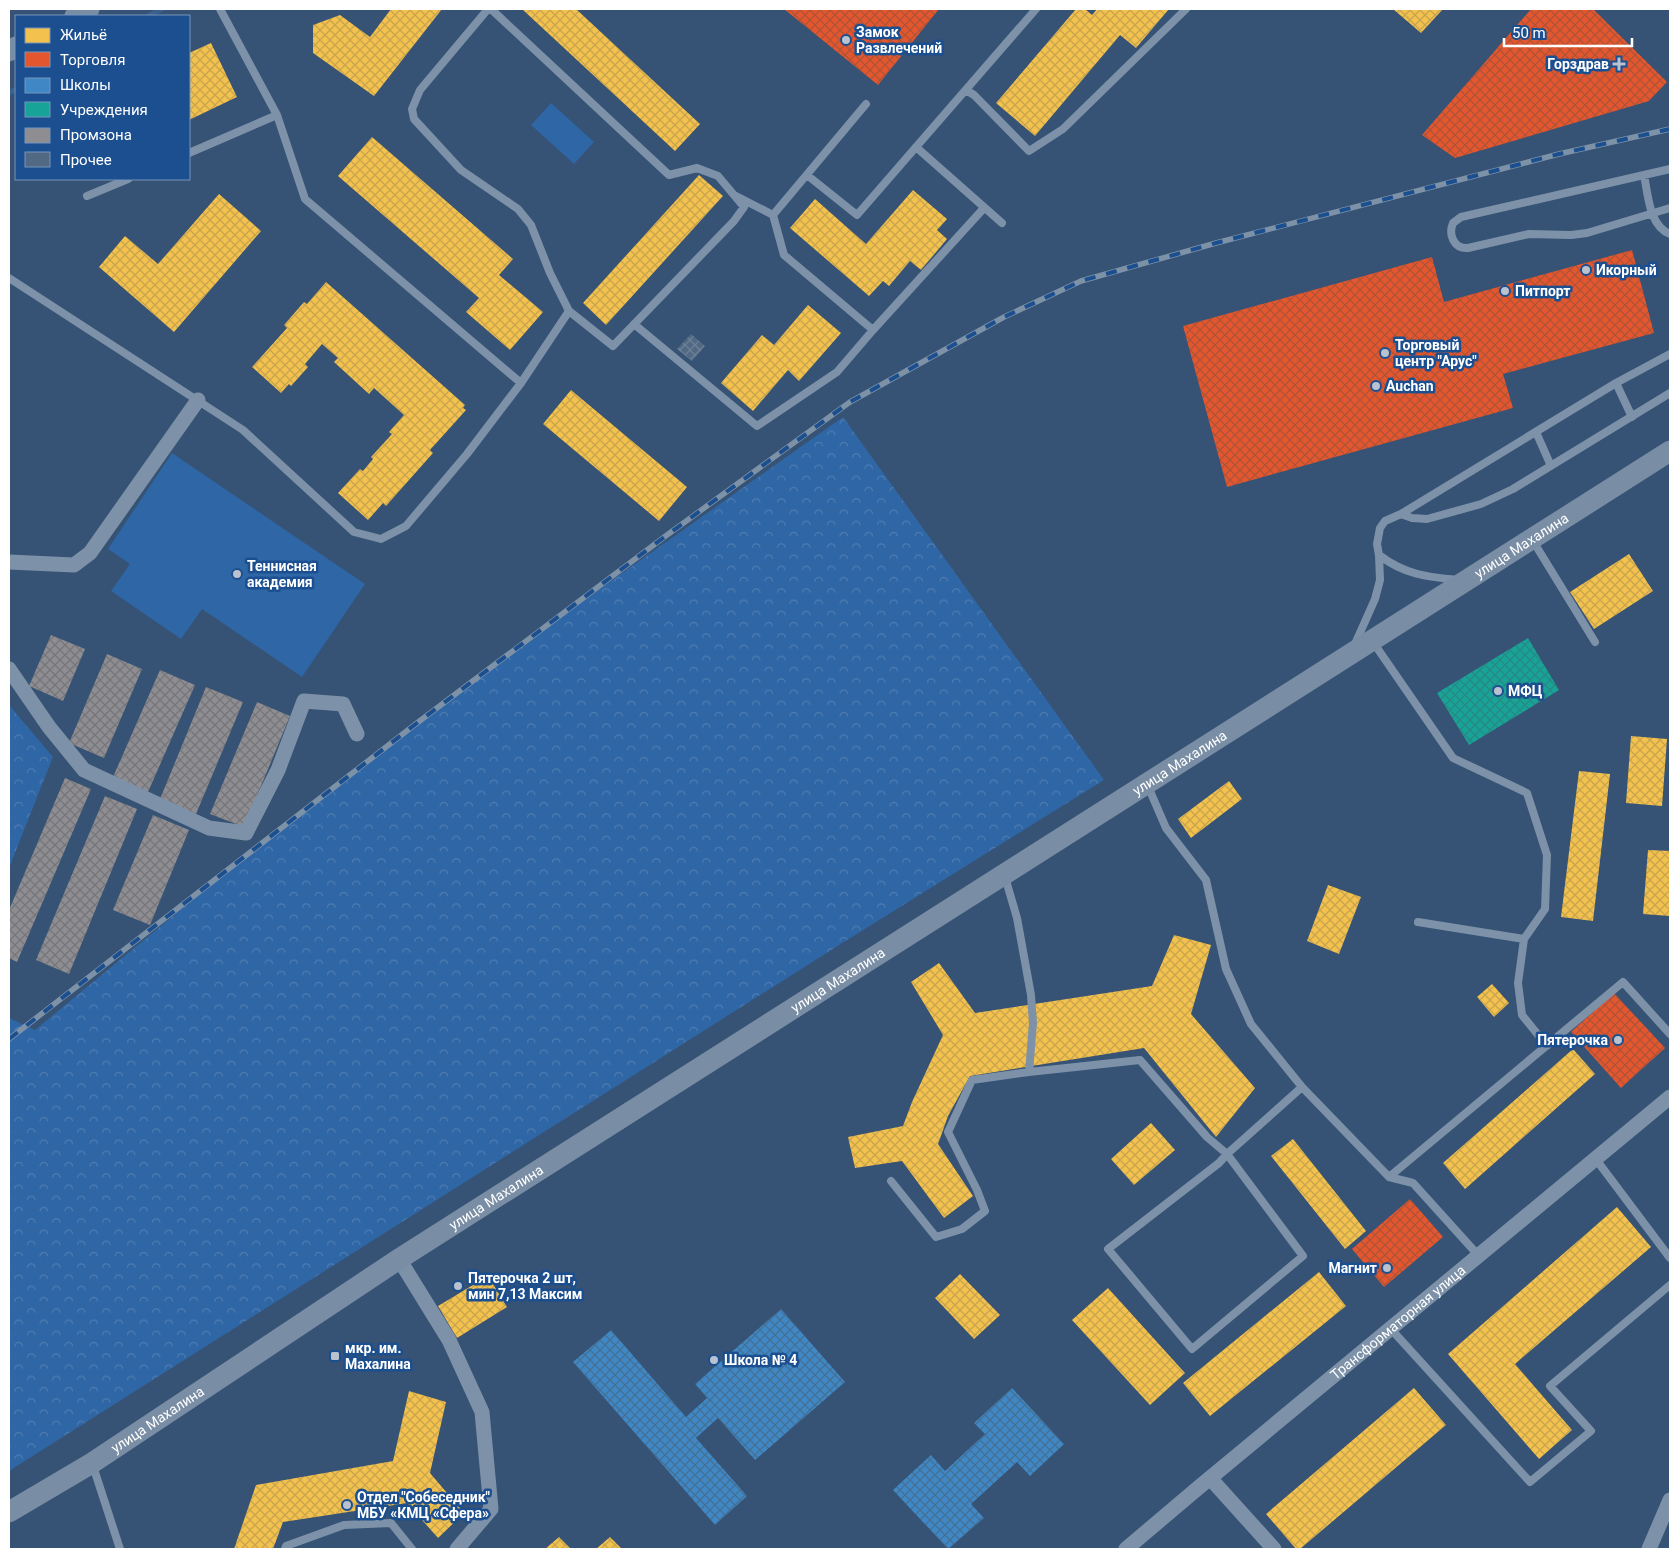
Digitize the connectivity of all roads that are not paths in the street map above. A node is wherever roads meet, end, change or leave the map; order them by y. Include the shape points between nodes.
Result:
1 (89, 9) edge
2 (220, 9) edge
3 (489, 9) edge
4 (1186, 9) edge
5 (1031, 11) edge
6 (77, 15) edge
7 (966, 90) junction
8 (866, 104) dead end
9 (277, 115) junction
10 (916, 147) junction
11 (190, 153) edge
12 (1670, 169) edge
13 (807, 174) junction
14 (1644, 175) junction
15 (126, 180) edge
16 (735, 195) junction
17 (87, 196) dead end
18 (984, 208) junction
19 (1670, 208) edge
20 (1652, 213) junction
21 (773, 215) junction
22 (1002, 223) dead end
23 (1670, 234) edge
24 (9, 278) edge
25 (569, 311) junction
26 (634, 324) junction
27 (873, 330) junction
28 (1670, 354) edge
29 (521, 383) junction
30 (1616, 383) junction
31 (1670, 393) edge
32 (198, 400) junction
33 (1632, 417) junction
34 (1536, 432) junction
35 (1670, 451) edge
36 (1551, 466) junction
37 (1401, 514) junction
38 (1532, 539) junction
39 (1380, 555) junction
40 (9, 562) edge
41 (1467, 580) junction
42 (1372, 641) junction
43 (1595, 642) dead end
44 (1350, 654) junction
45 (9, 669) edge
46 (357, 734) dead end
47 (1147, 784) junction
48 (1005, 875) junction
49 (1418, 922) dead end
50 (1524, 939) junction
51 (1670, 1034) edge
52 (1547, 1046) junction
53 (1029, 1072) junction
54 (1302, 1087) junction
55 (1670, 1096) edge
56 (1227, 1154) junction
57 (1595, 1158) junction
58 (1389, 1177) junction
59 (891, 1181) dead end
60 (1478, 1255) junction
61 (1670, 1258) edge
62 (398, 1259) junction
63 (1670, 1285) edge
64 (1390, 1328) junction
65 (92, 1463) junction
66 (1210, 1478) junction
67 (1670, 1500) edge
68 (9, 1512) edge
69 (120, 1549) edge
70 (285, 1549) edge
71 (412, 1549) edge
72 (457, 1549) edge
73 (1126, 1549) edge
74 (1274, 1549) edge
75 (1649, 1549) edge

1 - 6 street
2 - 9 lane
3 - 16 lane via 669,175 698,168 718,176
3 - 25 lane via 420,90 412,109 414,119 462,170 518,209 531,226
4 - 7 lane via 1063,129 1029,151 974,94
5 - 7 lane
7 - 10 lane
8 - 13 lane
9 - 11 lane
9 - 29 lane via 305,199
10 - 13 lane via 857,215
10 - 18 lane
12 - 14 lane
13 - 21 lane
14 - 20 lane
14 - 20 lane via 1461,217 1451,227 1452,239 1458,247 1468,248 1530,234 1587,233
15 - 17 lane
16 - 21 lane
16 - 26 lane via 744,208 734,221
18 - 22 lane
18 - 27 lane
19 - 20 lane
20 - 23 lane via 1661,230
21 - 27 lane via 784,255
24 - 32 lane
25 - 26 lane via 613,346
25 - 29 lane
26 - 27 lane via 757,426 837,372
28 - 30 lane
29 - 32 lane via 406,526 381,539 354,532 242,430
30 - 33 lane
30 - 34 lane
31 - 33 lane
32 - 40 street via 90,553 74,565
33 - 36 lane
34 - 36 lane
34 - 37 lane
35 - 38 street, улица Махалина
36 - 37 lane via 1481,504 1427,519
37 - 39 lane via 1385,521 1380,528 1377,544
38 - 41 street, улица Махалина
38 - 43 lane
39 - 41 lane via 1406,572
39 - 44 lane via 1376,600
41 - 42 street, улица Махалина
42 - 44 street, улица Махалина
42 - 50 lane via 1453,758 1527,793 1547,856 1544,909
44 - 47 street, улица Махалина
45 - 46 street via 84,770 209,828 246,832 278,770 304,701 344,704
47 - 48 street, улица Махалина
47 - 54 lane via 1166,828 1206,880 1226,969 1251,1024
48 - 53 lane via 1017,918 1031,995 1033,1023
48 - 62 street, улица Махалина
49 - 50 lane
50 - 52 lane via 1518,983 1522,1015
51 - 52 lane via 1623,982
52 - 58 lane
53 - 56 lane via 1140,1060 1207,1137
53 - 59 lane via 972,1080 948,1132 985,1210 962,1229 936,1237
54 - 56 lane
54 - 58 lane
55 - 57 street, Трансформаторная улица
56 - 56 lane via 1108,1250 1192,1349 1304,1256
57 - 60 street, Трансформаторная улица
57 - 61 lane
58 - 60 lane via 1414,1183
60 - 64 street, Трансформаторная улица
62 - 65 street, улица Махалина
62 - 72 street via 449,1340 482,1412 491,1509
63 - 64 lane via 1550,1386 1591,1431 1530,1482
64 - 66 street, Трансформаторная улица
65 - 68 street, улица Махалина
65 - 69 lane
66 - 73 street, Трансформаторная улица
66 - 74 street
67 - 75 street
70 - 71 lane via 344,1525 391,1523

